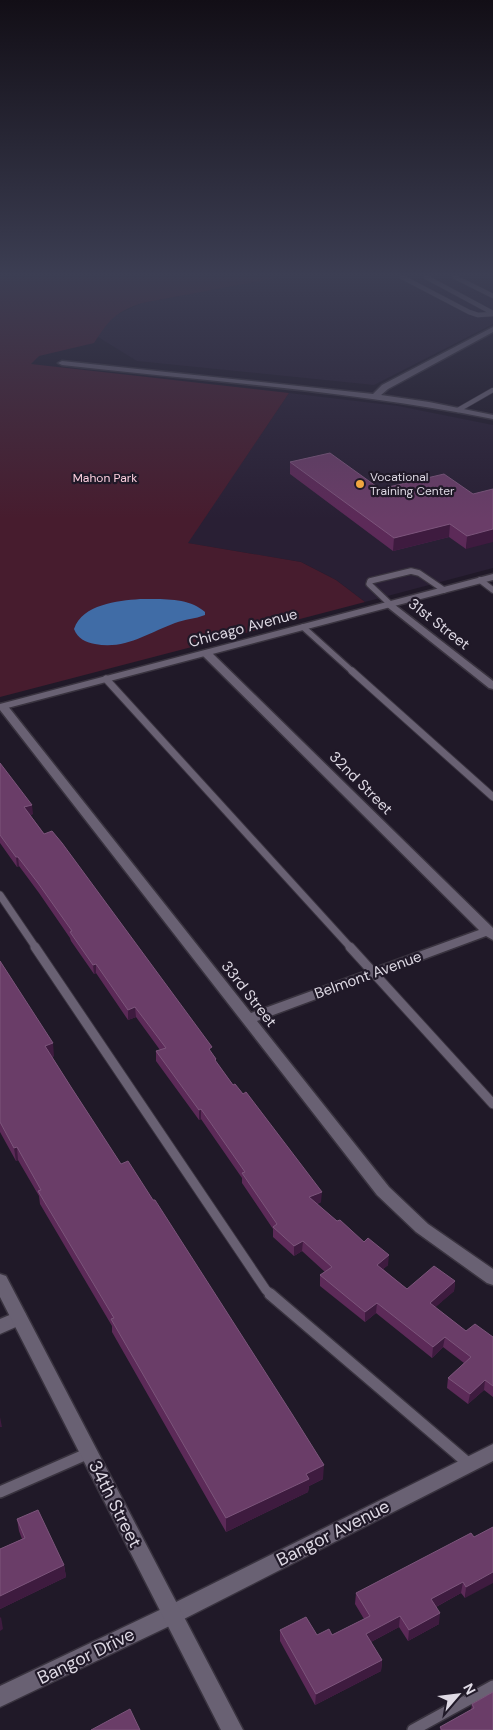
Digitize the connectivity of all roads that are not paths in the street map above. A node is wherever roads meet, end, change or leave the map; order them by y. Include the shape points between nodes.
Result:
1 (439, 358) edge
2 (62, 363) dead end
3 (493, 390) edge
4 (375, 397) junction
5 (458, 410) junction
6 (493, 417) edge
7 (493, 577) edge
8 (480, 580) junction
9 (444, 590) junction
10 (493, 590) edge
11 (390, 604) junction
12 (303, 627) junction
13 (206, 653) junction
14 (106, 679) junction
15 (493, 686) edge
16 (2, 707) edge
17 (493, 797) edge
18 (0, 895) edge
19 (490, 934) edge
20 (374, 973) junction
21 (247, 1019) junction
22 (493, 1104) edge
23 (493, 1278) edge
24 (0, 1281) edge
25 (19, 1318) junction
26 (0, 1327) edge
27 (89, 1453) junction
28 (491, 1456) edge
29 (469, 1464) junction
30 (0, 1492) edge
31 (172, 1614) junction
32 (493, 1686) edge
33 (0, 1697) edge
34 (232, 1729) edge
35 (413, 1730) edge

1 - 4 street via 385,387
2 - 4 street
3 - 5 lane
4 - 5 street
5 - 6 street
7 - 8 street, Chicago Avenue
8 - 9 street, Chicago Avenue
8 - 10 lane
9 - 11 street, Chicago Avenue
9 - 11 lane via 411,571 370,582
11 - 12 street, Chicago Avenue
11 - 15 street, 31st Street
12 - 13 street, Chicago Avenue
12 - 17 lane
13 - 14 street, Chicago Avenue
13 - 19 street, 32nd Street
14 - 16 street, Chicago Avenue
14 - 20 lane
16 - 21 street, 33rd Street
18 - 29 lane via 266,1290
19 - 20 street, Belmont Avenue
20 - 21 street, Belmont Avenue
20 - 22 lane
21 - 23 street, 33rd Street via 383,1191 422,1228
24 - 25 street, 34th Street
25 - 26 street
25 - 27 street, 34th Street
27 - 30 lane
27 - 31 street, 34th Street
28 - 29 street, Bangor Avenue
29 - 31 street, Bangor Avenue
31 - 33 street, Bangor Drive
31 - 34 street, 34th Street
32 - 35 lane

